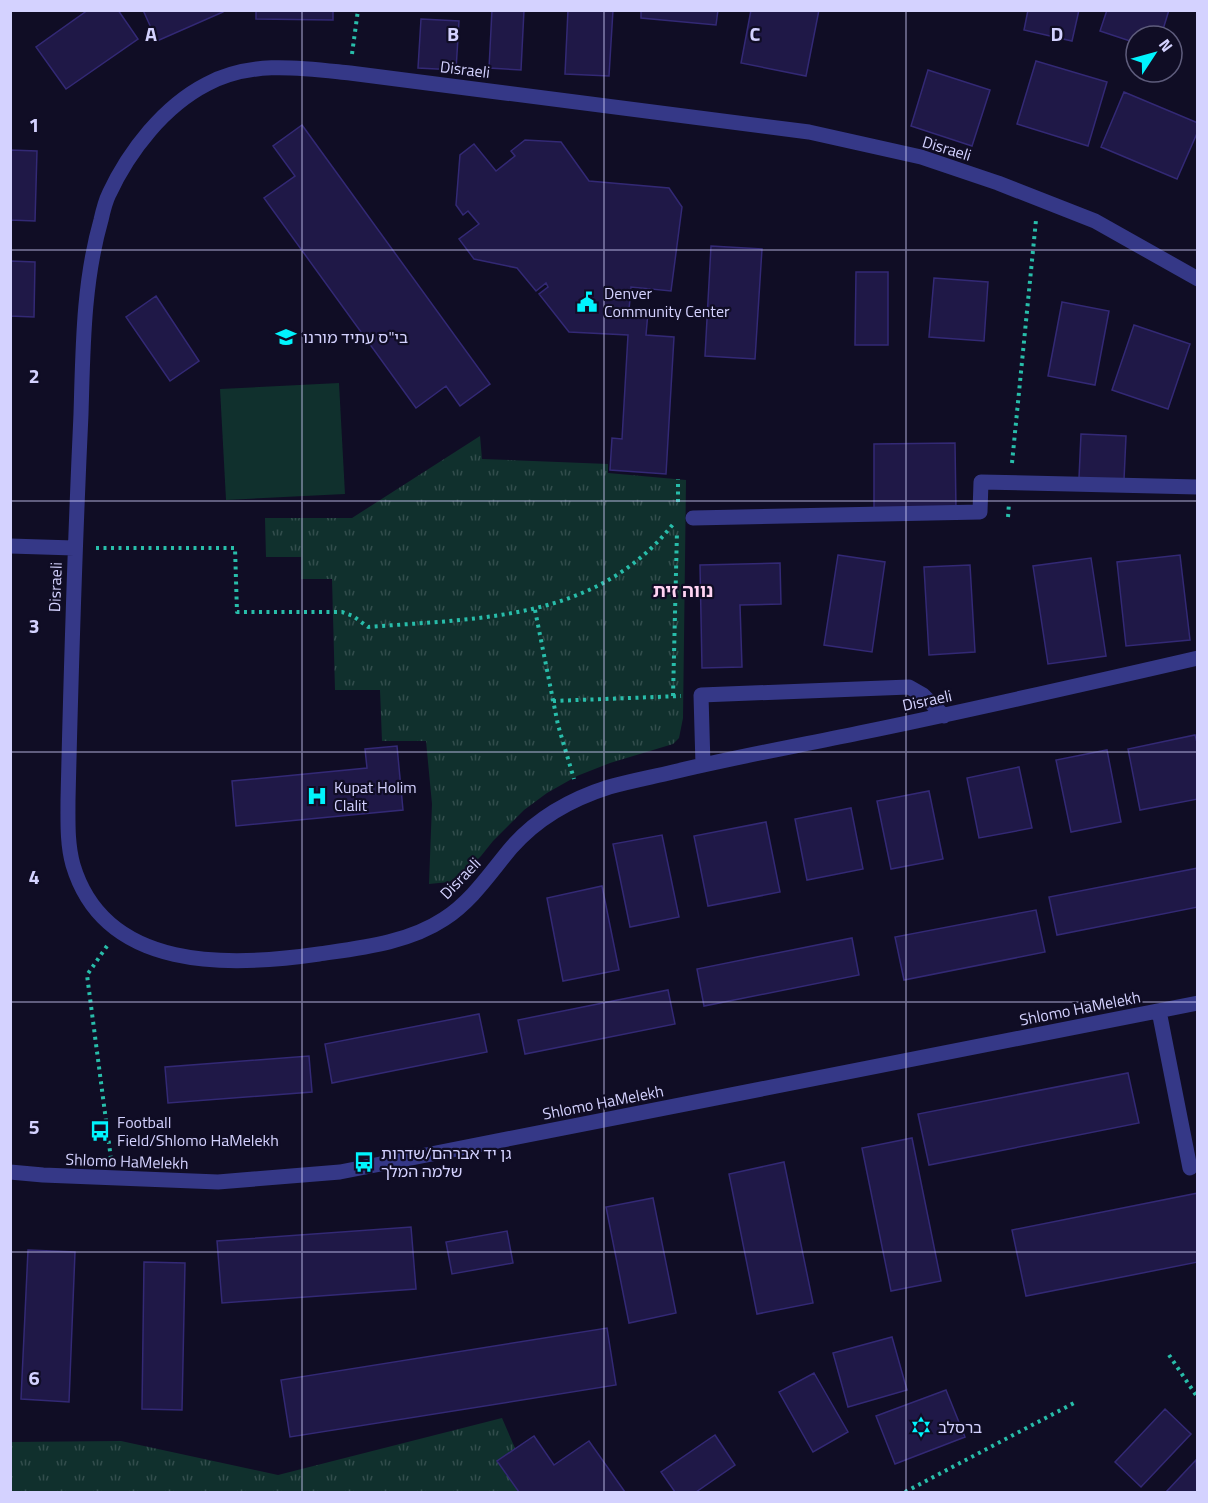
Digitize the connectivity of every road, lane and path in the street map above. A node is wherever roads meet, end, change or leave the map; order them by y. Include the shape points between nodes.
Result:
1 (358, 10) edge
2 (350, 73) junction
3 (1038, 199) junction
4 (1197, 279) edge
5 (678, 479) dead end
6 (1010, 482) junction
7 (1197, 487) edge
8 (678, 509) dead end
9 (1008, 518) dead end
10 (693, 519) dead end
11 (10, 546) edge
12 (74, 548) junction
13 (535, 610) junction
14 (1197, 658) edge
15 (701, 695) junction
16 (673, 696) junction
17 (553, 701) junction
18 (944, 716) junction
19 (703, 765) junction
20 (580, 797) junction
21 (118, 931) junction
22 (1197, 1003) edge
23 (1159, 1011) junction
24 (1190, 1168) dead end
25 (10, 1172) edge
26 (114, 1178) junction
27 (1169, 1355) dead end
28 (1197, 1398) edge
29 (1074, 1403) dead end
30 (904, 1492) edge

1 - 2 path
2 - 3 street, Disraeli via 809,132 921,157
2 - 12 street, Disraeli via 282,66 242,71 208,83 152,128 108,195 86,300
3 - 4 street, Disraeli via 1095,221
3 - 6 path
5 - 8 path
6 - 7 street
6 - 9 path
6 - 10 street via 981,482 980,512
11 - 12 street, Disraeli
12 - 13 path via 235,548 237,612 342,612 368,627
12 - 21 street, Disraeli via 69,837 73,865 84,890 99,914
13 - 16 path via 595,589 635,563 678,519
13 - 17 path
14 - 18 street, Disraeli
15 - 16 path
15 - 18 street via 909,687
15 - 19 street
16 - 17 path
17 - 20 path
18 - 19 street, Disraeli
19 - 20 street, Disraeli
20 - 21 street, Disraeli via 537,822 466,902 443,920 389,941 273,961 196,960 167,953
21 - 26 path via 87,975
22 - 23 street, Shlomo HaMelekh
23 - 24 street
23 - 26 street, Shlomo HaMelekh via 340,1172 218,1182
25 - 26 street, Shlomo HaMelekh
27 - 28 path
29 - 30 path

